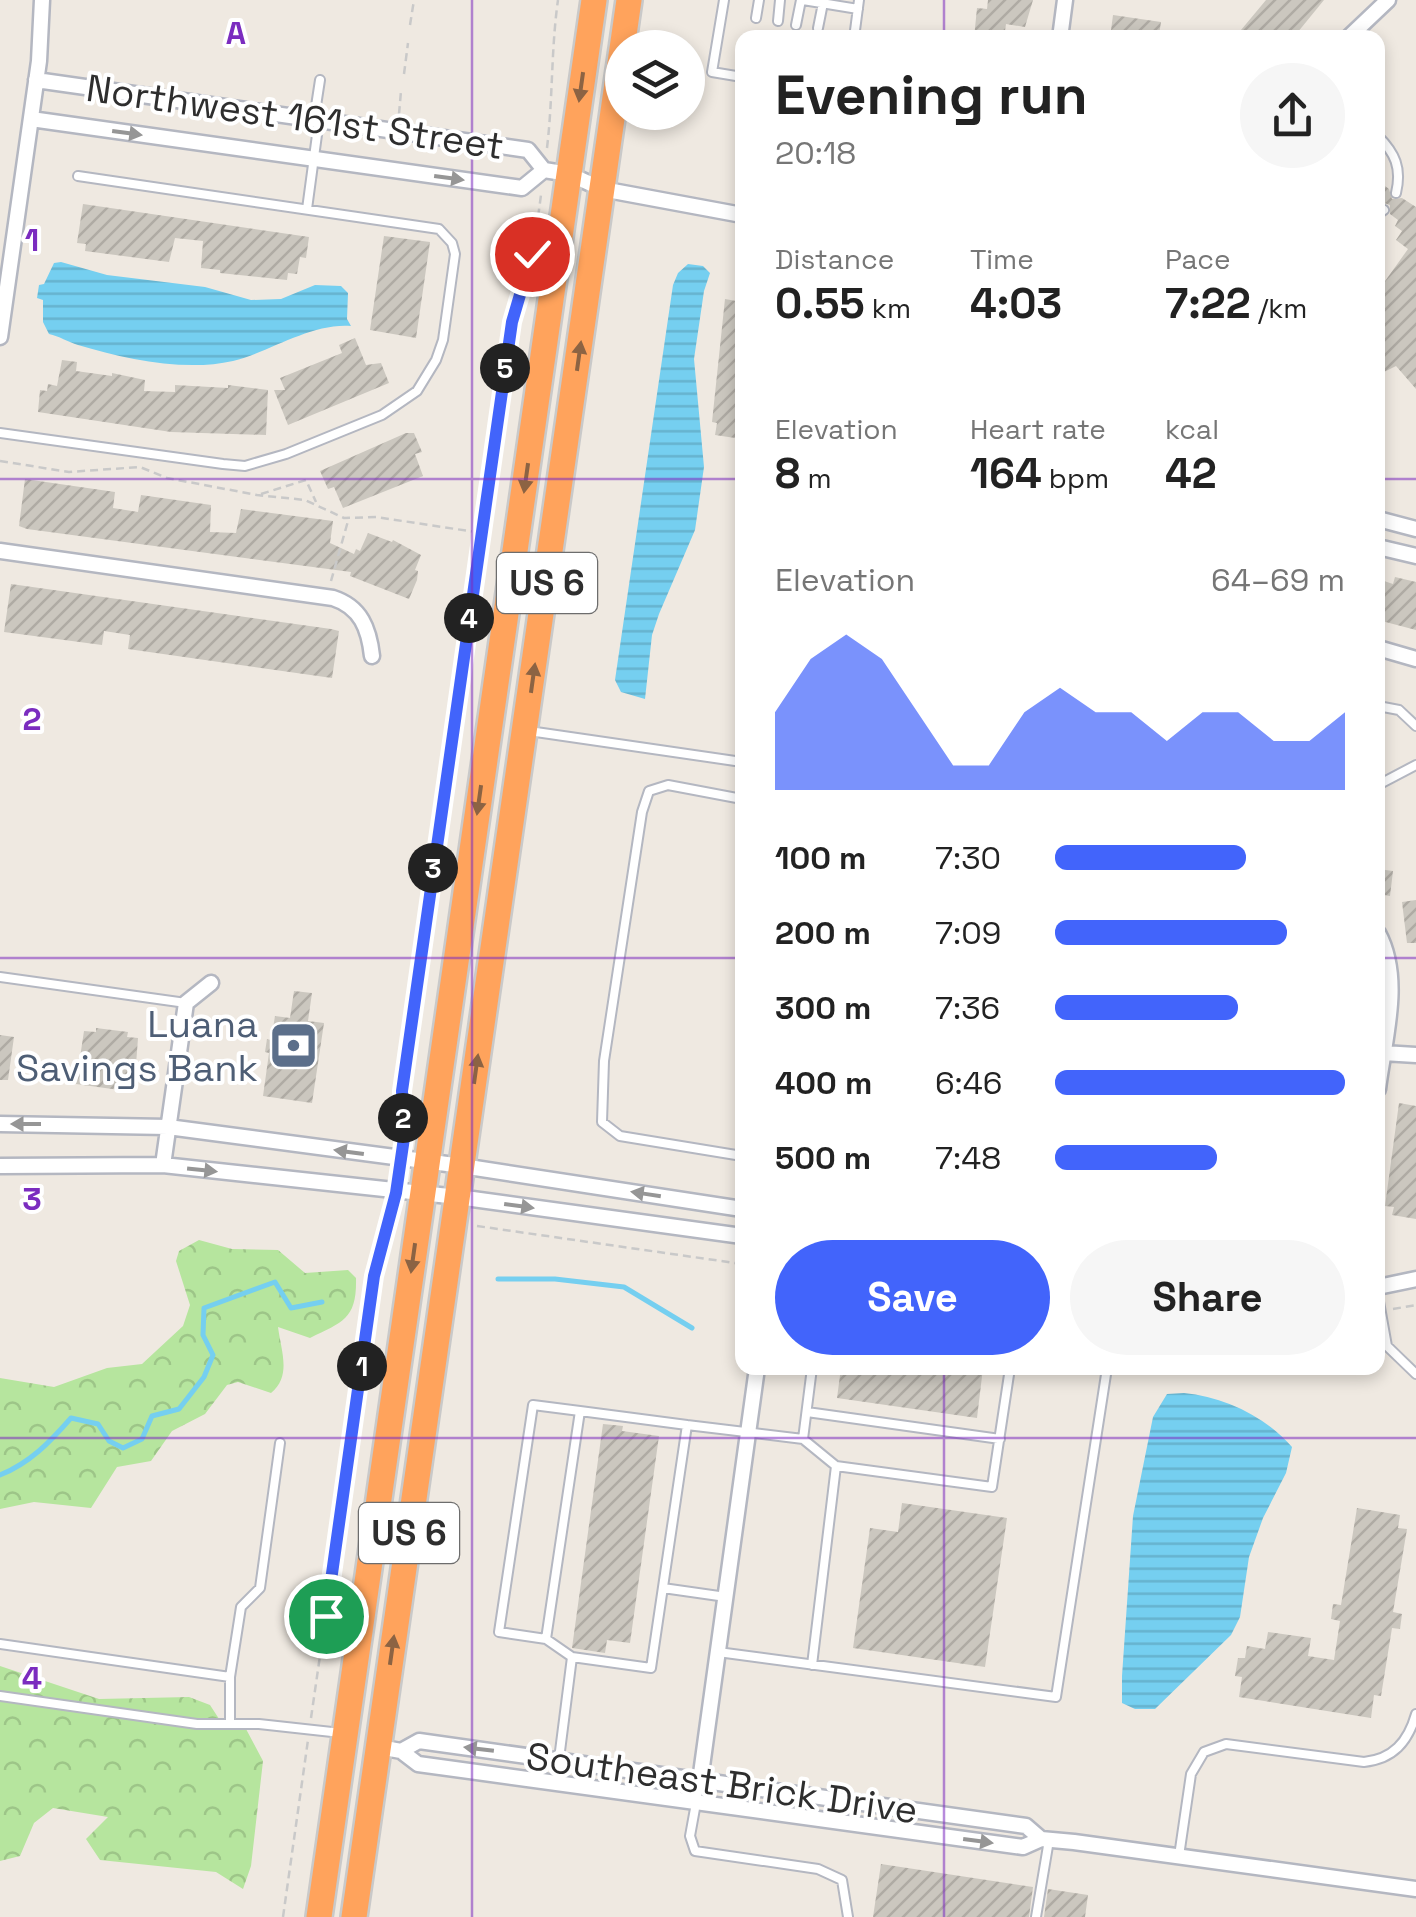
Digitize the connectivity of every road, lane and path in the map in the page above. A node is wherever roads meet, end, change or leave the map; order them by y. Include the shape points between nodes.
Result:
1 (42, 0) edge
2 (414, 0) edge
3 (558, 0) edge
4 (594, 0) edge
5 (629, 0) edge
6 (724, 0) edge
7 (759, 0) edge
8 (780, 0) edge
9 (802, 0) edge
10 (1066, 0) edge
11 (1388, 0) edge
12 (823, 3) junction
13 (858, 4) edge
14 (756, 18) dead end
15 (778, 21) dead end
16 (410, 25) dead end
17 (796, 25) dead end
18 (818, 28) dead end
19 (855, 30) edge
20 (1061, 30) edge
21 (1356, 30) edge
22 (408, 43) dead end
23 (404, 74) dead end
24 (735, 75) edge
25 (36, 80) junction
26 (320, 80) dead end
27 (402, 91) dead end
28 (398, 114) dead end
29 (31, 119) junction
30 (316, 120) junction
31 (549, 132) dead end
32 (1385, 144) edge
33 (314, 159) junction
34 (556, 172) junction
35 (78, 176) dead end
36 (602, 189) junction
37 (1396, 193) dead end
38 (307, 209) junction
39 (539, 213) dead end
40 (735, 213) edge
41 (6, 246) edge
42 (0, 337) edge
43 (0, 432) edge
44 (0, 462) edge
45 (260, 495) junction
46 (316, 505) junction
47 (348, 518) junction
48 (1385, 521) edge
49 (1416, 529) edge
50 (482, 533) junction
51 (1385, 549) edge
52 (0, 551) edge
53 (1416, 556) edge
54 (327, 597) junction
55 (1385, 650) edge
56 (372, 656) dead end
57 (1416, 659) edge
58 (1385, 707) edge
59 (1416, 726) edge
60 (526, 730) junction
61 (735, 761) edge
62 (1416, 766) edge
63 (1385, 781) edge
64 (735, 798) edge
65 (1385, 951) edge
66 (0, 977) edge
67 (211, 982) dead end
68 (186, 1003) junction
69 (1385, 1006) edge
70 (1385, 1053) edge
71 (1416, 1055) edge
72 (0, 1124) edge
73 (168, 1127) junction
74 (735, 1154) edge
75 (434, 1162) junction
76 (0, 1166) edge
77 (163, 1166) junction
78 (409, 1194) junction
79 (458, 1198) junction
80 (735, 1208) edge
81 (471, 1226) dead end
82 (735, 1235) edge
83 (735, 1263) edge
84 (1416, 1279) edge
85 (1385, 1286) edge
86 (1416, 1305) edge
87 (1385, 1311) edge
88 (1385, 1336) edge
89 (1416, 1374) edge
90 (756, 1375) edge
91 (811, 1375) edge
92 (1009, 1375) edge
93 (1107, 1375) edge
94 (580, 1411) junction
95 (806, 1412) junction
96 (687, 1424) junction
97 (748, 1433) junction
98 (803, 1439) junction
99 (1000, 1439) junction
100 (280, 1443) dead end
101 (384, 1457) junction
102 (836, 1466) junction
103 (663, 1588) junction
104 (726, 1597) junction
105 (546, 1639) junction
106 (0, 1644) edge
107 (718, 1652) junction
108 (572, 1657) junction
109 (812, 1665) junction
110 (230, 1677) junction
111 (0, 1696) edge
112 (1416, 1714) edge
113 (230, 1724) junction
114 (310, 1729) junction
115 (345, 1734) junction
116 (390, 1749) junction
117 (559, 1759) junction
118 (700, 1780) junction
119 (697, 1802) junction
120 (1045, 1840) junction
121 (1179, 1856) junction
122 (1416, 1888) edge
123 (283, 1917) edge
124 (318, 1917) edge
125 (336, 1917) edge
126 (354, 1917) edge
127 (848, 1917) edge
128 (1036, 1917) edge

1 - 25 street
2 - 16 path
3 - 31 path
4 -> 34 highway, US 6
5 - 36 highway, US 6
6 - 24 lane via 712,72
7 - 14 lane
8 - 15 lane
9 - 12 lane
9 - 17 lane
10 - 20 street
11 - 21 street
12 - 13 lane
12 - 18 lane
13 - 19 lane
22 - 23 path
25 - 29 street
25 - 30 street, Northwest 161st Street
26 - 30 lane
27 - 28 path
29 -> 33 street, Northwest 161st Street
29 - 41 street
30 - 33 lane
30 - 34 street, Northwest 161st Street via 528,150
32 - 37 lane via 1398,165
33 -> 34 street, Northwest 161st Street via 522,188
33 - 38 lane
34 - 36 street
34 -> 75 highway, US 6
35 - 38 lane
36 - 40 street
60 -> 36 highway, US 6
38 - 43 lane via 446,234 455,254 443,340 416,392 382,415 245,466
39 - 50 path via 512,322
41 - 42 street
44 - 45 path via 69,472 132,466
45 - 46 path
45 - 46 path via 306,480
46 - 47 path
47 - 50 path
47 - 54 path
48 - 49 street
50 - 75 path via 402,1091 404,1138
51 - 53 street
52 - 54 street
54 - 56 street via 356,610 370,633
55 - 57 street
58 - 59 lane
60 - 61 lane
75 -> 60 highway, US 6
62 - 63 lane
64 - 74 lane via 668,785 649,791 604,1062 602,1122 620,1136
65 - 69 street
66 - 68 lane
67 - 68 street
68 - 73 street
70 - 71 street
73 -> 72 street
75 -> 73 street
73 - 77 street
75 - 78 highway, US 6
75 - 79 highway, US 6
80 -> 75 street
76 - 77 street
77 -> 78 street
78 - 79 street
78 -> 101 highway, US 6
78 - 114 path via 374,1276
79 -> 82 street
116 -> 79 highway, US 6
81 - 83 path
84 - 85 street
86 - 87 path
88 - 89 lane
90 - 97 street
91 - 95 lane
92 - 99 lane
93 - 109 lane via 1056,1698
94 - 96 lane
94 - 105 lane
94 - 105 lane via 533,1405 504,1594 499,1632
95 - 98 lane
95 - 99 lane
96 - 97 lane
96 - 103 lane
97 - 98 lane
97 - 104 street
98 - 102 lane
99 - 102 lane via 992,1487
100 - 110 lane via 260,1588 240,1607
101 - 115 highway, US 6
101 - 116 highway via 393,1464 390,1503 361,1716 367,1741
102 - 109 lane
103 - 104 lane
103 - 108 lane via 651,1668
104 - 107 street
105 - 108 lane
106 - 110 lane
107 - 109 lane
107 - 118 street
108 - 117 lane
110 - 113 lane
111 - 113 lane
112 - 121 lane via 1399,1747 1378,1760 1226,1744 1204,1752 1191,1774
113 - 114 lane
114 - 115 lane
114 - 123 path
115 - 124 highway, US 6
115 - 125 highway via 352,1738 355,1760
117 -> 116 street, Southeast Brick Drive via 419,1741
116 - 119 street, Southeast Brick Drive via 418,1764
116 - 126 highway, US 6
117 - 118 street, Southeast Brick Drive
118 - 119 lane
118 - 120 street, Southeast Brick Drive via 1026,1826
119 -> 120 street, Southeast Brick Drive via 1023,1847
119 - 127 lane via 690,1836 695,1852 818,1869 842,1880
120 - 121 street, Southeast Brick Drive
120 - 128 lane
121 - 122 street, Southeast Brick Drive

